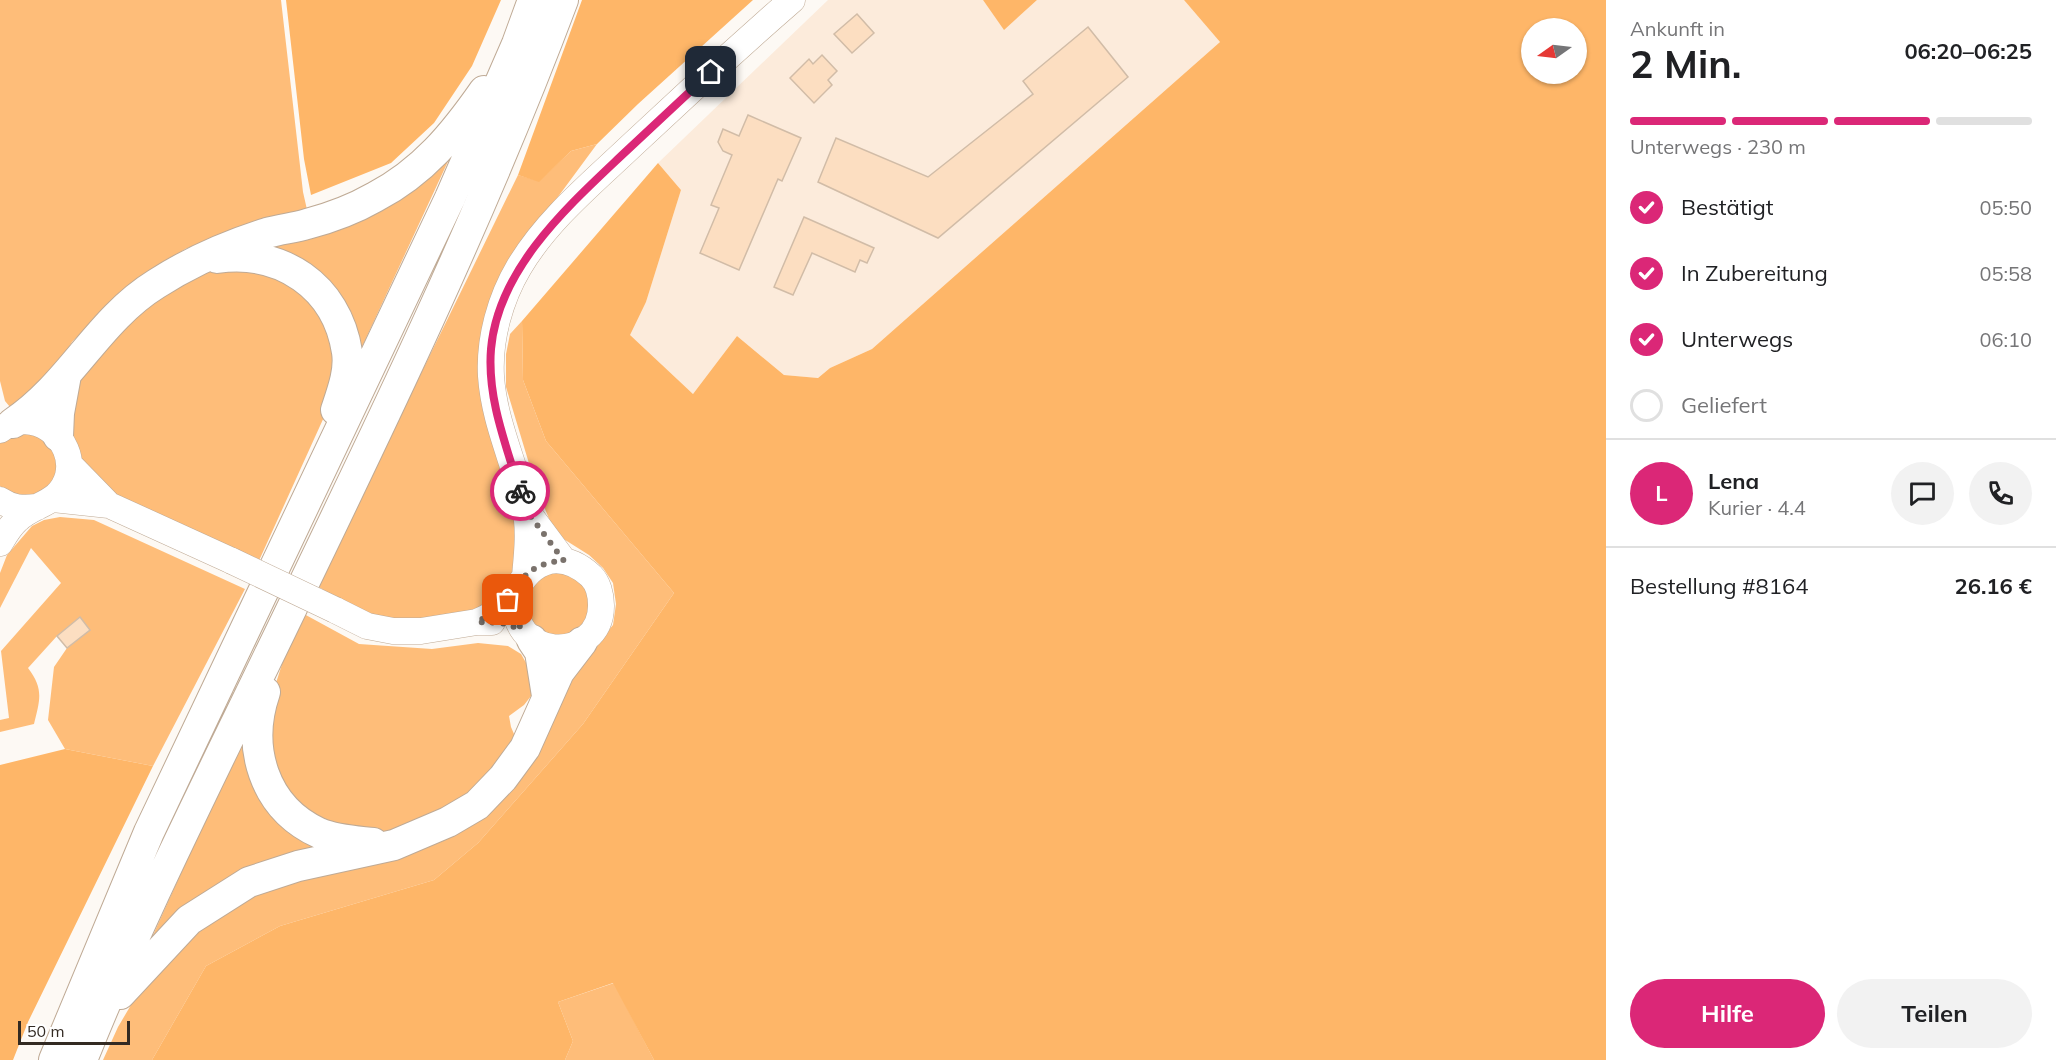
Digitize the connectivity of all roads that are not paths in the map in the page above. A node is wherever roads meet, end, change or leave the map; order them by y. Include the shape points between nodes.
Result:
1 (533, 0) edge
2 (563, 0) edge
3 (792, 0) edge
4 (517, 44) junction
5 (196, 262) junction
6 (66, 375) junction
7 (7, 426) edge
8 (58, 436) junction
9 (69, 464) junction
10 (0, 500) edge
11 (45, 503) junction
12 (109, 505) junction
13 (526, 510) junction
14 (298, 521) junction
15 (0, 543) edge
16 (564, 561) junction
17 (521, 583) junction
18 (292, 609) junction
19 (477, 622) junction
20 (527, 634) junction
21 (582, 642) junction
22 (547, 696) junction
23 (394, 845) junction
24 (99, 1016) junction
25 (54, 1060) edge
26 (82, 1060) edge

1 - 4 highway
2 - 18 highway via 483,197 399,386
3 - 13 main road via 556,217 519,267 500,311 491,347 491,376 496,409
4 - 5 highway via 438,151 408,177 375,198 336,214 225,247
4 - 14 highway via 450,198
5 - 6 highway via 155,284 119,312
5 - 14 highway via 238,257 269,260 290,268 326,300 340,324 348,354 345,384
6 - 7 highway via 31,411
6 - 8 highway
7 - 8 main road via 30,421 46,426
8 - 9 main road
9 - 11 main road via 62,489
9 - 12 main road
10 - 11 main road via 22,509
11 - 12 main road
11 - 15 main road via 17,519
12 - 19 main road, bridge via 367,626 393,631 430,630
13 - 16 main road
13 - 17 main road via 527,555
14 - 25 highway via 149,832
16 - 17 main road via 549,561 536,567
16 - 21 main road via 581,567 594,579 601,595 601,613 595,629
17 - 19 main road via 500,609
17 - 20 main road via 514,603 516,617
18 - 23 highway via 258,716 257,752 263,773 287,811 321,834
18 - 24 highway
19 - 20 main road via 502,623
20 - 21 main road via 544,646 557,649
20 - 22 highway via 540,652
21 - 22 highway via 562,667
22 - 23 highway via 525,748 477,805
23 - 24 highway via 298,866 249,882 189,920
24 - 26 highway

